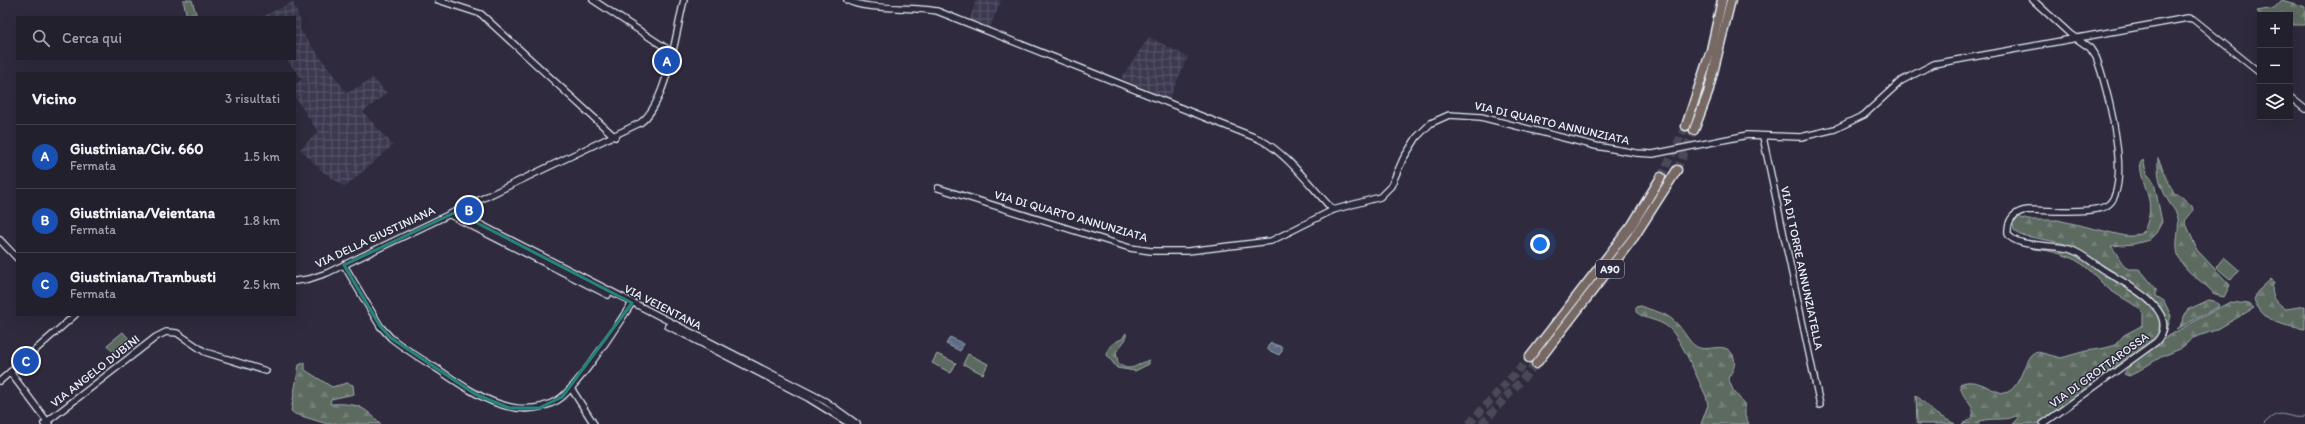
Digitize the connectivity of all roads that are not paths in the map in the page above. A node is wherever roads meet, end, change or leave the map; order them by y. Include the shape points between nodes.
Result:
1 (438, 0) edge
2 (593, 0) edge
3 (684, 0) edge
4 (847, 0) edge
5 (1722, 0) edge
6 (1731, 0) edge
7 (2033, 0) edge
8 (2076, 38) junction
9 (672, 52) junction
10 (2257, 71) edge
11 (2293, 99) edge
12 (2305, 109) edge
13 (1686, 126) tunnel mouth
14 (1694, 130) tunnel mouth
15 (615, 137) junction
16 (1763, 137) junction
17 (1677, 170) tunnel mouth
18 (1661, 177) tunnel mouth
19 (938, 188) dead end
20 (1333, 210) junction
21 (456, 212) junction
22 (450, 215) junction
23 (0, 240) edge
24 (16, 257) edge
25 (344, 265) junction
26 (296, 281) edge
27 (631, 305) junction
28 (73, 316) edge
29 (1529, 358) tunnel mouth
30 (1536, 364) tunnel mouth
31 (266, 371) dead end
32 (10, 372) junction
33 (0, 381) edge
34 (571, 388) junction
35 (802, 393) junction
36 (1820, 405) dead end
37 (46, 423) edge
38 (594, 424) edge
39 (850, 424) edge
40 (857, 424) edge
41 (2043, 424) edge

1 - 15 street via 481,14
2 - 9 street
3 - 9 street, VIA DELLA GIUSTINIANA
4 - 20 street via 868,5 937,11 1259,139 1292,166
5 - 13 highway via 1711,50
6 - 14 highway via 1710,86
7 - 8 street, VIA DI GROTTAROSSA
8 - 10 street, VIA DI QUARTO ANNUNZIATA via 2104,31 2190,18
8 - 16 street, VIA DI QUARTO ANNUNZIATA via 1934,64 1901,81 1870,111 1846,125 1818,134
8 - 41 street, VIA DI GROTTAROSSA via 2093,51 2099,63 2119,150 2116,193 2110,204 2097,209 2022,210 2009,221 2008,234 2014,241 2021,243 2069,249 2082,255 2147,298 2160,313 2164,329 2156,342
9 - 15 street, VIA DELLA GIUSTINIANA via 654,108 643,121
11 - 12 street
15 - 21 street, VIA DELLA GIUSTINIANA
16 - 20 street, VIA DI QUARTO ANNUNZIATA via 1748,135 1684,149 1636,154 1542,134 1481,117 1449,115 1431,123 1416,137 1386,194
16 - 36 street, VIA DI TORRE ANNUNZIATELLA
17 - 30 highway, A90 via 1634,237
18 - 29 highway, A90 via 1632,225
19 - 20 street, VIA DI QUARTO ANNUNZIATA via 1105,240 1151,251 1201,251 1272,240
21 - 22 street, VIA DELLA GIUSTINIANA
21 - 27 street, VIA VEIENTANA
22 - 25 street, VIA DELLA GIUSTINIANA
22 - 27 street, VIA VEIENTANA
23 - 24 street
25 - 26 street, VIA DELLA GIUSTINIANA via 318,277
25 - 34 street via 387,335 480,397 504,408 531,409 553,403
27 - 34 street
27 - 35 street, VIA VEIENTANA
28 - 32 street
31 - 37 street, VIA ANGELO DUBINI via 205,352 180,334 166,332 156,337
32 - 33 street
32 - 37 street
34 - 38 street
35 - 39 street, VIA VEIENTANA
35 - 40 street, VIA VEIENTANA via 836,408

